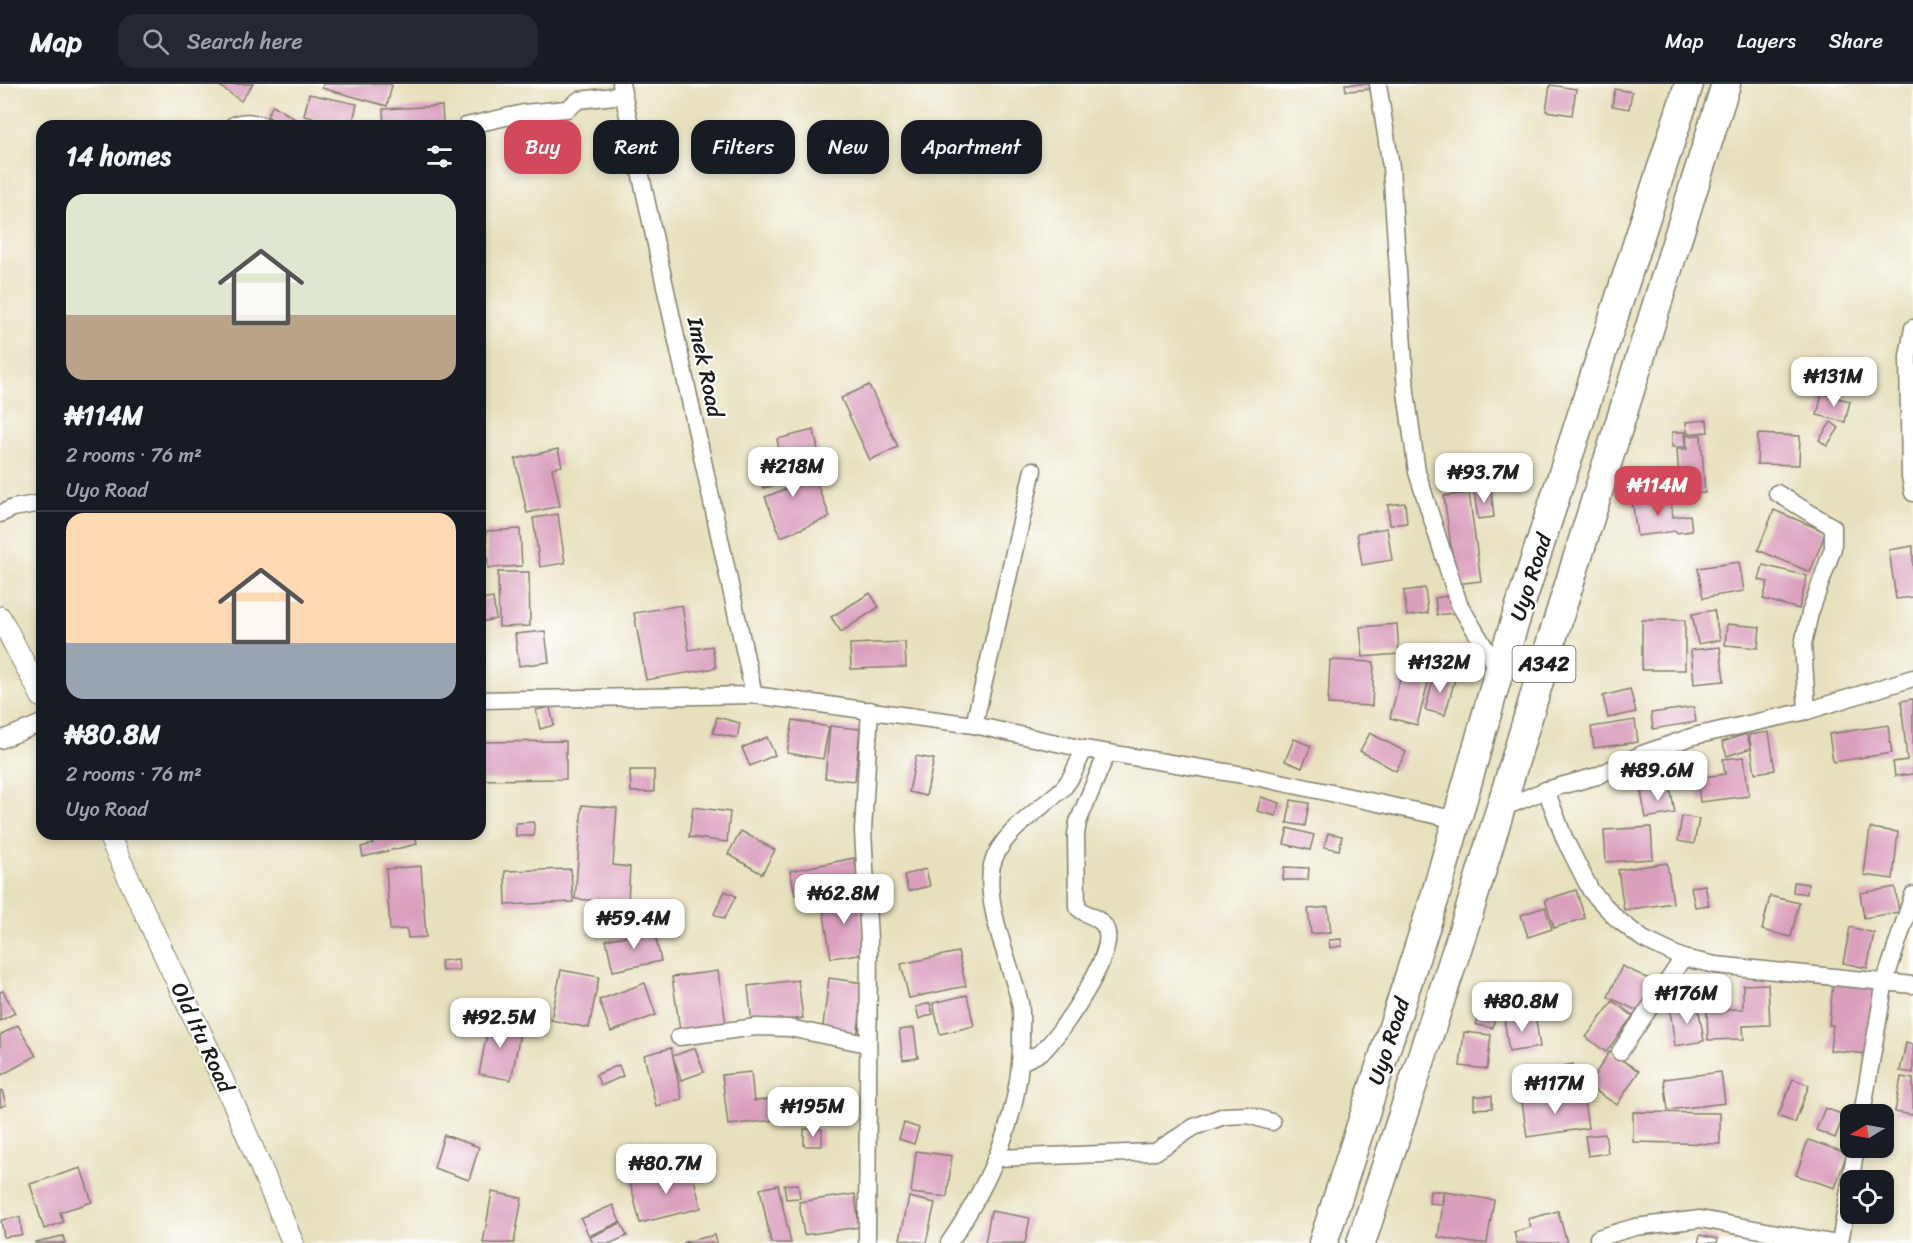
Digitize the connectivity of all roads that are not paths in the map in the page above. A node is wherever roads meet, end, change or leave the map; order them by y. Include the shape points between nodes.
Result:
1 (1378, 84) edge
2 (1689, 84) edge
3 (1726, 84) edge
4 (622, 89) edge
5 (486, 122) edge
6 (1913, 328) edge
7 (1033, 470) dead end
8 (1777, 493) dead end
9 (1913, 493) edge
10 (36, 504) edge
11 (0, 514) edge
12 (0, 616) edge
13 (1499, 671) junction
14 (1913, 678) edge
15 (36, 685) edge
16 (754, 695) junction
17 (486, 700) edge
18 (870, 710) junction
19 (1807, 711) junction
20 (36, 725) edge
21 (974, 725) junction
22 (0, 740) edge
23 (1084, 749) junction
24 (1107, 753) junction
25 (1546, 790) junction
26 (1500, 809) junction
27 (1458, 820) junction
28 (111, 840) edge
29 (1913, 895) edge
30 (1683, 958) junction
31 (1886, 981) junction
32 (1913, 985) edge
33 (679, 1037) dead end
34 (867, 1044) junction
35 (1620, 1052) dead end
36 (1021, 1062) junction
37 (1864, 1104) edge
38 (1272, 1122) dead end
39 (996, 1158) junction
40 (1854, 1158) edge
41 (1598, 1238) dead end
42 (293, 1243) edge
43 (867, 1243) edge
44 (949, 1243) edge
45 (1323, 1243) edge
46 (1361, 1243) edge
47 (1832, 1243) edge
48 (1840, 1243) edge

1 - 13 street via 1391,167 1406,392 1417,472 1459,604
2 - 13 highway, Uyo Road / A342
3 - 26 highway, Uyo Road / A342
4 - 5 street via 579,100 567,109
4 - 16 street, Imek Road
6 - 9 street via 1908,357
7 - 21 street
8 - 19 street via 1833,527 1835,535 1803,644
10 - 11 street
12 - 15 street
13 - 27 highway, Uyo Road / A342
14 - 19 street
16 - 17 street
16 - 18 street
18 - 21 street
18 - 34 street via 863,831 869,940
19 - 25 street via 1694,736 1642,754 1597,776
20 - 22 street
21 - 23 street
23 - 24 street
23 - 36 street via 1064,788 1006,840 993,863 990,882 994,912 1020,1006
24 - 27 street via 1256,777
24 - 36 street via 1078,822 1076,844 1077,907 1096,917 1107,931 1108,946 1099,969 1066,1021 1044,1050
25 - 26 street
25 - 30 street via 1591,891 1643,939
26 - 46 highway, Uyo Road / A342
27 - 45 highway, Uyo Road / A342
28 - 42 street, Old Itu Road via 234,1102
29 - 31 street
30 - 31 street via 1716,965
30 - 35 street
31 - 32 street
31 - 37 street
33 - 34 street via 756,1027 789,1028
34 - 43 street
36 - 39 street via 1017,1095
38 - 39 street via 1248,1115 1224,1116 1194,1127 1155,1152
39 - 44 street
40 - 48 street
41 - 47 street via 1635,1227 1700,1219

